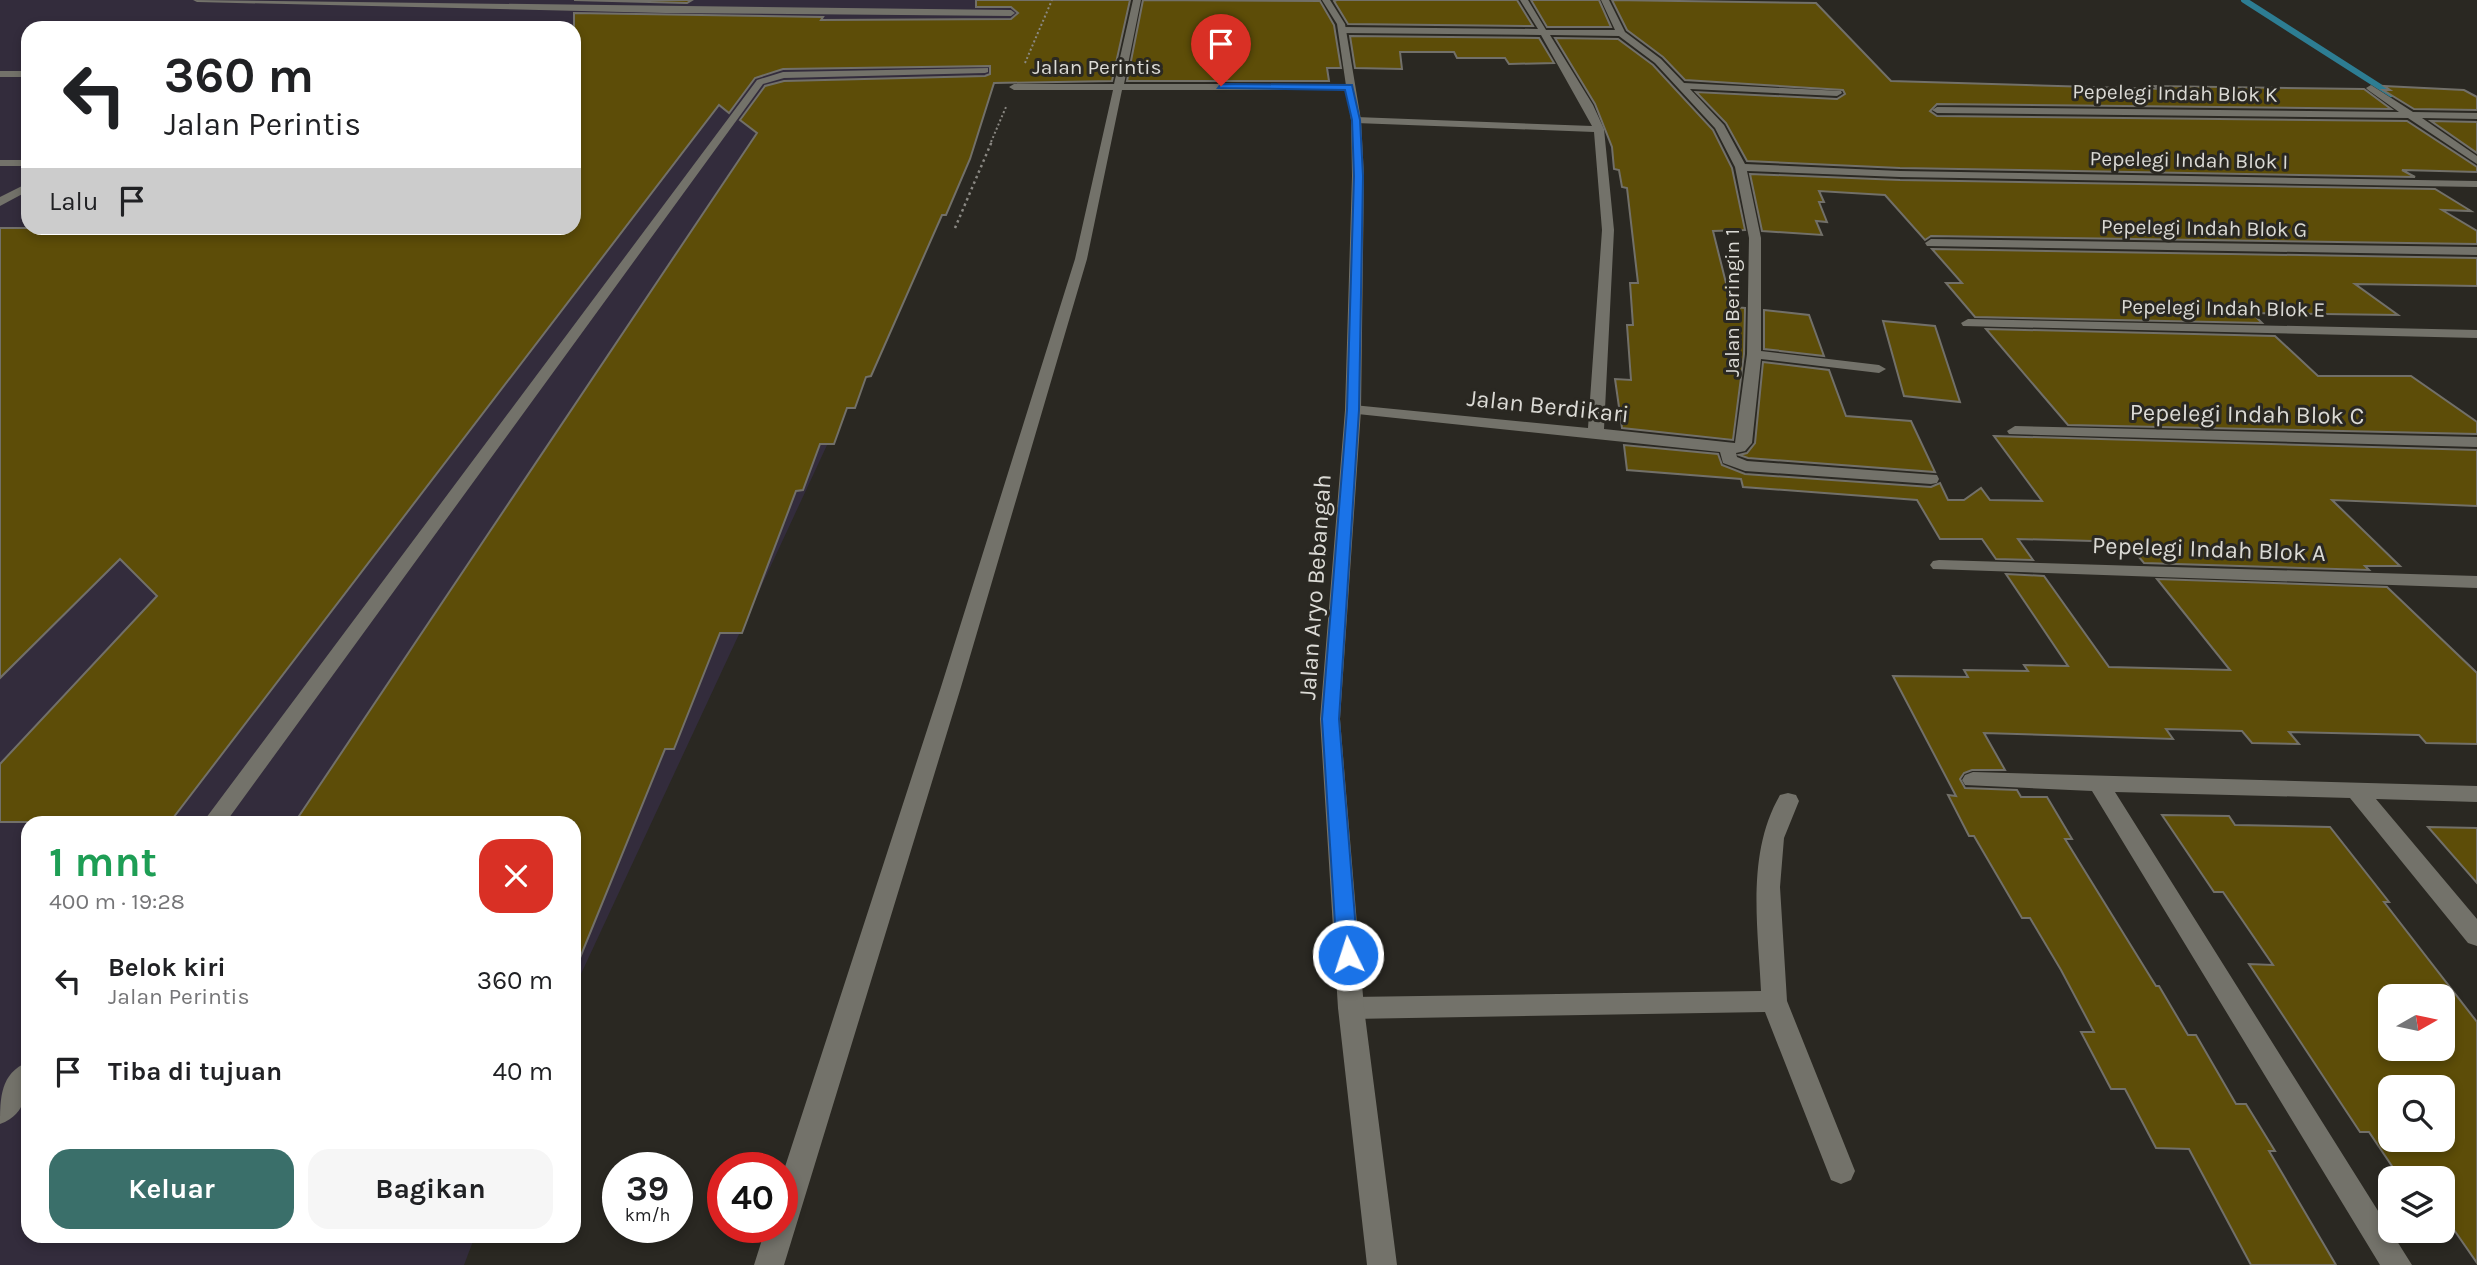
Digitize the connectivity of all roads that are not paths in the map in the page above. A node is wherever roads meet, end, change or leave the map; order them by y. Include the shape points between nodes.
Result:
1 (198, 0) edge
2 (1137, 0) edge
3 (1326, 0) edge
4 (1524, 0) edge
5 (1605, 0) edge
6 (1010, 13) dead end
7 (1342, 30) junction
8 (1543, 32) junction
9 (1621, 33) junction
10 (985, 70) dead end
11 (0, 74) edge
12 (21, 74) edge
13 (1118, 86) junction
14 (1682, 86) junction
15 (1014, 87) road end
16 (1349, 87) junction
17 (2371, 88) dead end
18 (1837, 93) dead end
19 (1937, 110) dead end
20 (2413, 115) junction
21 (2477, 117) edge
22 (1356, 120) junction
23 (1599, 129) junction
24 (2477, 160) edge
25 (0, 163) edge
26 (21, 163) edge
27 (1741, 167) junction
28 (2477, 184) edge
29 (21, 190) edge
30 (0, 202) edge
31 (1931, 243) dead end
32 (2477, 251) edge
33 (1968, 323) dead end
34 (2477, 334) edge
35 (1754, 354) junction
36 (1879, 369) dead end
37 (1353, 410) junction
38 (2015, 431) dead end
39 (1596, 433) junction
40 (2477, 442) edge
41 (1733, 448) junction
42 (1931, 480) dead end
43 (1938, 565) dead end
44 (2477, 582) edge
45 (1973, 780) dead end
46 (2099, 784) junction
47 (2356, 790) junction
48 (2477, 794) edge
49 (1788, 801) dead end
50 (218, 816) edge
51 (2477, 936) edge
52 (1774, 1001) junction
53 (1351, 1008) junction
54 (21, 1084) edge
55 (0, 1112) edge
56 (1841, 1171) dead end
57 (798, 1173) edge
58 (776, 1243) edge
59 (769, 1265) edge
60 (1382, 1265) edge
61 (2398, 1265) edge

1 - 6 street
2 - 13 street
3 - 7 street, Jalan Aryo Bebangah
4 - 8 street
5 - 9 street, Jalan Beringin 1
7 - 8 street
7 - 16 street, Jalan Aryo Bebangah
8 - 9 street
8 - 23 street
9 - 14 street, Jalan Beringin 1
10 - 50 street via 783,75 760,82
11 - 12 street
13 - 15 street, Jalan Perintis
13 - 16 street, Jalan Perintis
13 - 57 street via 1081,259
14 - 18 street
14 - 27 street, Jalan Beringin 1 via 1720,127
16 - 22 street, Jalan Aryo Bebangah
17 - 20 street
19 - 20 street, Pepelegi Indah Blok K
20 - 21 street, Pepelegi Indah Blok K
20 - 24 street
22 - 23 street
22 - 37 street, Jalan Aryo Bebangah
23 - 39 street via 1608,230
25 - 26 street
27 - 28 street, Pepelegi Indah Blok I
27 - 35 street, Jalan Beringin 1 via 1755,238
29 - 30 street
31 - 32 street, Pepelegi Indah Blok G
33 - 34 street, Pepelegi Indah Blok E
35 - 36 street
35 - 41 street, Jalan Beringin 1 via 1745,435
37 - 39 street, Jalan Berdikari
37 - 53 street, Jalan Aryo Bebangah via 1330,719
38 - 40 street, Pepelegi Indah Blok C
39 - 41 street, Jalan Berdikari
41 - 42 street via 1729,460 1745,466
43 - 44 street, Pepelegi Indah Blok A
45 - 46 street
46 - 47 street
46 - 61 street
47 - 48 street
47 - 51 street
49 - 52 street via 1773,838 1768,887
52 - 53 street
52 - 56 street
53 - 60 street, Jalan Aryo Bebangah
54 - 55 street
58 - 59 street

